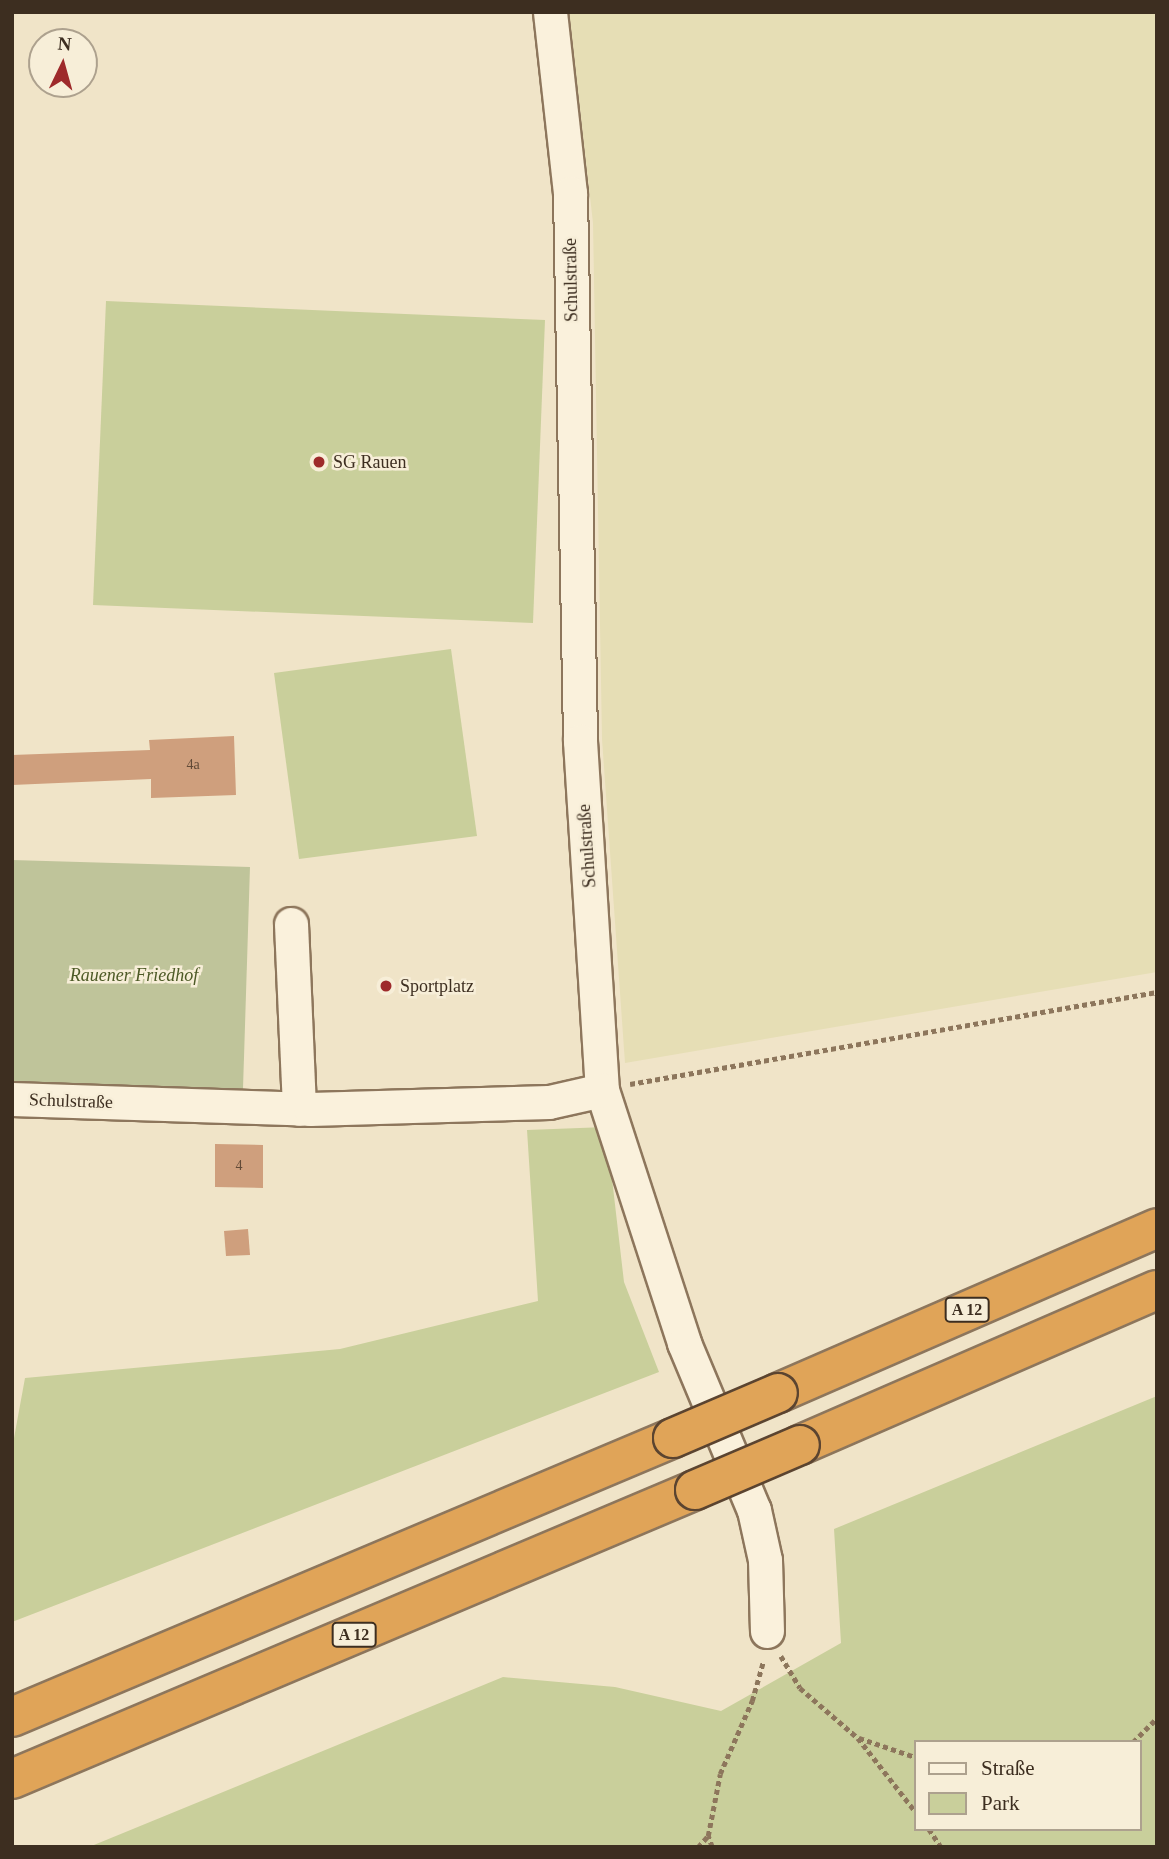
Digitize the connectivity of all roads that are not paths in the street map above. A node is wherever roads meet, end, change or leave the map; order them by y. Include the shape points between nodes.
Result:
1 (550, 12) edge
2 (291, 924) dead end
3 (602, 1090) junction
4 (12, 1099) edge
5 (299, 1109) junction
6 (1157, 1228) edge
7 (1157, 1290) edge
8 (767, 1631) road end
9 (12, 1717) edge
10 (12, 1779) edge

1 - 3 street, Schulstraße via 569,193 580,741
2 - 5 street
3 - 5 street, Schulstraße via 549,1102
3 - 8 street via 684,1343 754,1510 765,1560
4 - 5 street, Schulstraße
6 - 9 highway, A 12, bridge
7 - 10 highway, A 12, bridge

